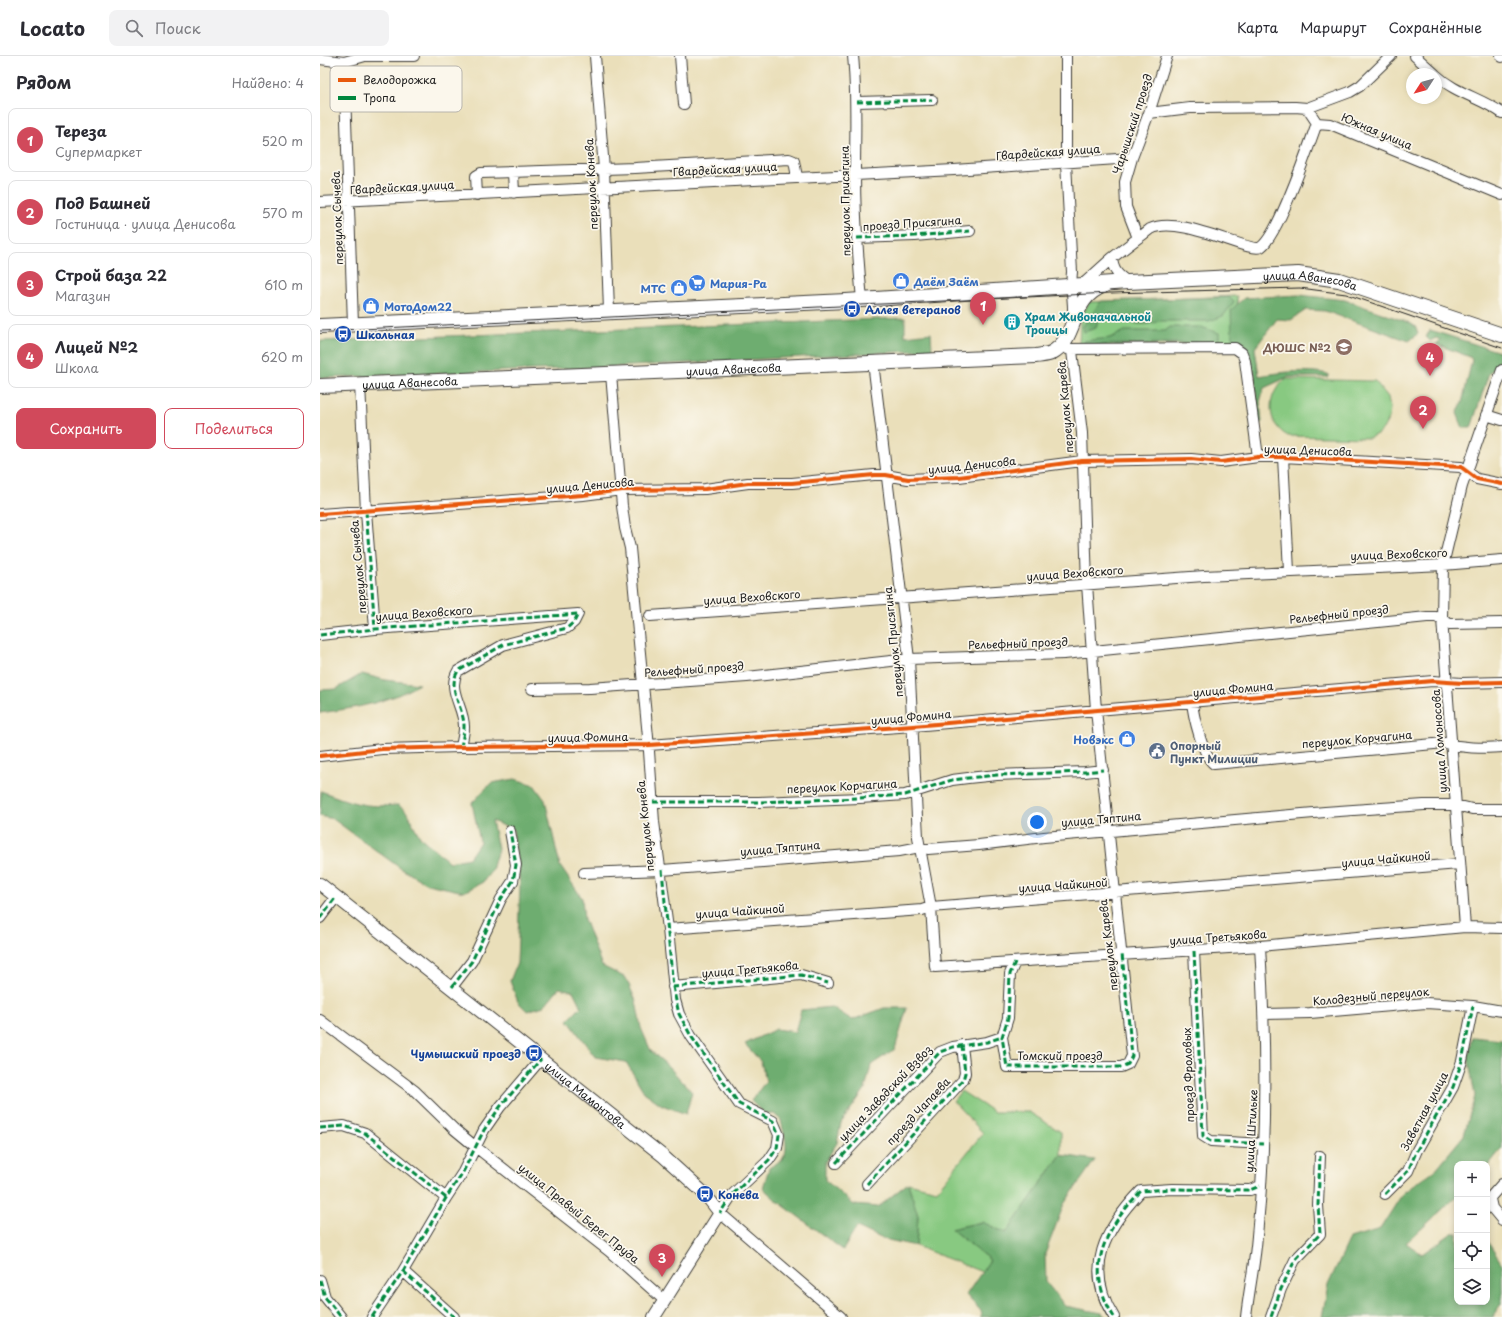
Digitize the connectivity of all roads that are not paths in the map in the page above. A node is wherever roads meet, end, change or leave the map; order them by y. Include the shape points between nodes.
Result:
1 (414, 56) edge
2 (595, 56) edge
3 (680, 56) edge
4 (853, 56) edge
5 (1066, 56) edge
6 (1167, 56) edge
7 (1391, 56) edge
8 (1415, 56) edge
9 (320, 59) edge
10 (344, 62) junction
11 (344, 66) edge
12 (1428, 68) edge
13 (1442, 81) edge
14 (932, 100) dead end
15 (857, 102) junction
16 (684, 104) dead end
17 (1307, 108) junction
18 (345, 112) edge
19 (1149, 113) junction
20 (1502, 113) edge
21 (1317, 123) junction
22 (1132, 158) junction
23 (1066, 162) junction
24 (604, 169) junction
25 (513, 172) junction
26 (855, 176) junction
27 (797, 177) junction
28 (604, 188) junction
29 (514, 193) junction
30 (477, 195) junction
31 (1502, 195) edge
32 (348, 201) junction
33 (320, 202) edge
34 (970, 231) dead end
35 (857, 238) junction
36 (1138, 238) junction
37 (1112, 258) junction
38 (1128, 282) junction
39 (1110, 283) junction
40 (1076, 285) junction
41 (862, 300) junction
42 (609, 311) junction
43 (353, 324) junction
44 (1072, 324) junction
45 (320, 326) edge
46 (1502, 335) edge
47 (1066, 349) junction
48 (873, 362) junction
49 (1502, 370) edge
50 (611, 374) junction
51 (360, 384) junction
52 (320, 386) edge
53 (1486, 415) junction
54 (1502, 420) edge
55 (1258, 457) junction
56 (1283, 457) junction
57 (1082, 461) junction
58 (1466, 472) junction
59 (886, 474) junction
60 (1502, 484) edge
61 (622, 490) junction
62 (366, 511) junction
63 (320, 514) edge
64 (1502, 560) edge
65 (1443, 565) junction
66 (1289, 571) junction
67 (1087, 584) junction
68 (901, 599) junction
69 (650, 616) dead end
70 (1442, 619) junction
71 (1502, 623) edge
72 (375, 629) junction
73 (320, 635) edge
74 (1091, 651) junction
75 (909, 659) junction
76 (1447, 682) junction
77 (1502, 682) edge
78 (643, 685) junction
79 (532, 689) dead end
80 (1192, 701) junction
81 (1096, 710) junction
82 (913, 726) junction
83 (1452, 745) junction
84 (461, 746) junction
85 (649, 746) junction
86 (1502, 747) edge
87 (320, 756) edge
88 (1103, 770) junction
89 (916, 791) junction
90 (653, 802) junction
91 (1456, 805) junction
92 (1502, 809) edge
93 (1108, 830) junction
94 (510, 831) dead end
95 (920, 847) junction
96 (1460, 864) junction
97 (662, 870) junction
98 (584, 873) dead end
99 (320, 884) edge
100 (1114, 893) junction
101 (336, 897) junction
102 (931, 907) junction
103 (320, 918) edge
104 (1465, 927) junction
105 (1502, 928) edge
106 (668, 929) junction
107 (1260, 946) junction
108 (1194, 951) junction
109 (1122, 954) junction
110 (1015, 962) junction
111 (935, 967) joint
112 (828, 983) dead end
113 (673, 987) junction
114 (452, 988) junction
115 (1473, 1006) junction
116 (1502, 1011) edge
117 (1264, 1014) junction
118 (320, 1020) edge
119 (1002, 1037) junction
120 (962, 1045) junction
121 (541, 1060) junction
122 (1121, 1067) joint
123 (321, 1130) edge
124 (1263, 1144) junction
125 (477, 1148) junction
126 (1320, 1156) dead end
127 (836, 1162) dead end
128 (867, 1184) dead end
129 (1502, 1184) edge
130 (1260, 1186) junction
131 (1384, 1194) dead end
132 (446, 1198) junction
133 (1490, 1198) edge
134 (1490, 1204) edge
135 (720, 1213) junction
136 (1502, 1220) edge
137 (404, 1271) junction
138 (320, 1280) edge
139 (664, 1300) junction
140 (341, 1317) edge
141 (372, 1317) edge
142 (454, 1317) edge
143 (654, 1317) edge
144 (841, 1317) edge
145 (1114, 1317) edge
146 (1246, 1317) edge
147 (1271, 1317) edge

1 - 10 street via 365,56
2 - 24 street, переулок Конева
3 - 16 street
4 - 15 street, переулок Присягина
5 - 23 street
6 - 19 street, Чарышский проезд
7 - 17 street via 1360,86
8 - 12 street
9 - 10 street
10 - 11 street, переулок Сычева
13 - 20 street
14 - 15 street
15 - 26 street, переулок Присягина
17 - 19 street via 1190,108
17 - 21 street
18 - 32 street, переулок Сычева
19 - 22 street, Чарышский проезд
21 - 31 street, Южная улица via 1330,124
21 - 36 street via 1270,238 1257,249 1216,235 1175,226 1150,229
22 - 23 street, Гвардейская улица
22 - 36 street, Чарышский проезд via 1125,182 1126,207
23 - 26 street, Гвардейская улица
23 - 40 street via 1072,272
24 - 25 street
24 - 27 street via 789,159 794,161
24 - 28 street, переулок Конева
25 - 29 street
25 - 30 street via 478,174
26 - 27 street, Гвардейская улица
26 - 35 street, переулок Присягина
27 - 28 street, Гвардейская улица
28 - 29 street, Гвардейская улица
28 - 42 street, переулок Конева
29 - 30 street, Гвардейская улица
30 - 32 street, Гвардейская улица
32 - 33 street, Гвардейская улица
32 - 43 street, переулок Сычева
34 - 35 street, проезд Присягина
35 - 41 street, переулок Присягина
36 - 37 street
37 - 38 street via 1112,267
37 - 40 street
38 - 39 highway, улица Аванесова
38 - 46 highway, улица Аванесова via 1276,274 1316,275 1362,287
39 - 40 highway, улица Аванесова
39 - 44 highway, улица Аванесова via 1099,287 1084,298
40 - 41 highway, улица Аванесова
40 - 44 street
41 - 42 highway, улица Аванесова
42 - 43 highway, улица Аванесова
43 - 45 highway, улица Аванесова
44 - 47 highway, улица Аванесова
47 - 48 highway, улица Аванесова via 1036,356
47 - 55 street via 1234,348 1242,353 1245,361
47 - 57 street, переулок Карева via 1082,433
48 - 50 highway, улица Аванесова
48 - 59 street, переулок Присягина
49 - 53 street, улица Ломоносова
50 - 51 highway, улица Аванесова
50 - 61 street, переулок Конева
51 - 52 highway, улица Аванесова
51 - 62 street, переулок Сычева
53 - 54 street
53 - 58 street, улица Ломоносова
55 - 56 street, улица Денисова
55 - 57 street, улица Денисова via 1221,462 1191,458
56 - 58 street, улица Денисова via 1461,467
56 - 66 street
57 - 59 street, улица Денисова via 959,477 908,479
57 - 67 street, переулок Карева
58 - 60 street, улица Денисова via 1477,479
58 - 65 street, улица Ломоносова
59 - 61 street, улица Денисова via 792,483
59 - 68 street, переулок Присягина
61 - 62 street, улица Денисова
61 - 78 street, переулок Конева
62 - 63 street, улица Денисова
62 - 72 street, переулок Сычева
64 - 65 street, улица Веховского
65 - 66 street, улица Веховского
65 - 70 street, улица Ломоносова
66 - 67 street, улица Веховского
67 - 68 street, улица Веховского
67 - 74 street, переулок Карева
68 - 69 street, улица Веховского
68 - 75 street, переулок Присягина
70 - 71 street, Рельефный проезд via 1450,624
70 - 74 street, Рельефный проезд via 1427,617
70 - 76 street, улица Ломоносова
72 - 73 street, улица Веховского
72 - 84 street, улица Веховского via 578,614 567,628 502,645 458,671 453,686 464,728
74 - 75 street, Рельефный проезд via 1031,656
74 - 81 street, переулок Карева
75 - 78 street, Рельефный проезд via 747,677
75 - 82 street, переулок Присягина
76 - 77 street, улица Фомина
76 - 80 street, улица Фомина via 1433,681
76 - 83 street, улица Ломоносова
78 - 79 street, Рельефный проезд
78 - 85 street, переулок Конева
80 - 81 street, улица Фомина
80 - 83 street, переулок Корчагина via 1199,733 1210,761 1214,764 1445,743
81 - 82 street, улица Фомина
81 - 88 street, переулок Карева
82 - 85 street, улица Фомина
82 - 89 street, переулок Присягина
83 - 86 street, переулок Корчагина via 1476,749
83 - 91 street, улица Ломоносова
84 - 85 street, улица Фомина
84 - 87 street, улица Фомина via 382,749
85 - 90 street, переулок Конева
88 - 89 street, переулок Корчагина via 982,776 952,780
88 - 93 street, переулок Карева
89 - 90 street, переулок Корчагина via 860,798 759,802
89 - 95 street, переулок Присягина
90 - 97 street, переулок Конева
91 - 92 street, улица Тяптина via 1472,809
91 - 93 street, улица Тяптина via 1325,812
91 - 96 street, улица Ломоносова
93 - 95 street, улица Тяптина via 979,846 928,849
93 - 100 street, переулок Карева
94 - 114 street via 516,865 514,881 501,899 472,961
95 - 97 street, улица Тяптина via 899,851
95 - 102 street, переулок Присягина
96 - 100 street, улица Чайкиной
96 - 104 street, улица Ломоносова
97 - 98 street, улица Тяптина
97 - 106 street, переулок Конева
99 - 101 main road, улица Мамонтова
100 - 102 street, улица Чайкиной
100 - 109 street, переулок Карева
101 - 103 street
101 - 114 main road, улица Мамонтова
102 - 106 street, улица Чайкиной via 922,910
102 - 111 street, переулок Присягина
104 - 105 street, улица Третьякова
104 - 107 street, улица Третьякова
106 - 113 street, переулок Конева
107 - 108 street, улица Третьякова
107 - 117 street, улица Штильке
108 - 109 street, улица Третьякова
108 - 124 street, проезд Фроловых via 1203,1136 1210,1141
109 - 110 street, улица Третьякова
109 - 122 street, переулок Карева via 1132,1056 1128,1064
110 - 111 street, улица Третьякова
110 - 119 street via 1010,974 1008,1018
112 - 113 street, улица Третьякова via 801,975
113 - 135 street, переулок Конева via 684,1025 719,1078 739,1104 773,1121 779,1135 777,1148 769,1160 732,1195
114 - 121 main road, улица Мамонтова
115 - 116 street, Колодезный переулок
115 - 117 street, Колодезный переулок via 1426,1003 1310,1014
115 - 131 street, Заветная улица via 1462,1061 1453,1087 1408,1171
117 - 124 street, улица Штильке via 1266,1068
118 - 125 street, улица Правый Берег Пруда via 415,1091
119 - 120 street, улица Заводской Взвоз
119 - 122 street, Томский проезд via 1006,1067
120 - 127 street, улица Заводской Взвоз via 940,1052
120 - 128 street, проезд Чапаева via 965,1073 963,1080
121 - 125 street via 500,1107 484,1130
121 - 135 main road, улица Мамонтова via 664,1156
123 - 132 street via 344,1126 365,1133
124 - 130 street, улица Штильке
125 - 132 street
125 - 139 street, улица Правый Берег Пруда via 608,1251
126 - 147 street via 1320,1234 1295,1260
129 - 133 street
130 - 145 street via 1250,1190 1141,1191 1111,1228 1101,1255 1100,1283
130 - 146 street, улица Штильке via 1257,1236
132 - 137 street
134 - 136 street
135 - 139 main road
135 - 144 street, улица Мамонтова
137 - 141 street
137 - 142 street
138 - 140 street via 324,1297
139 - 143 main road

